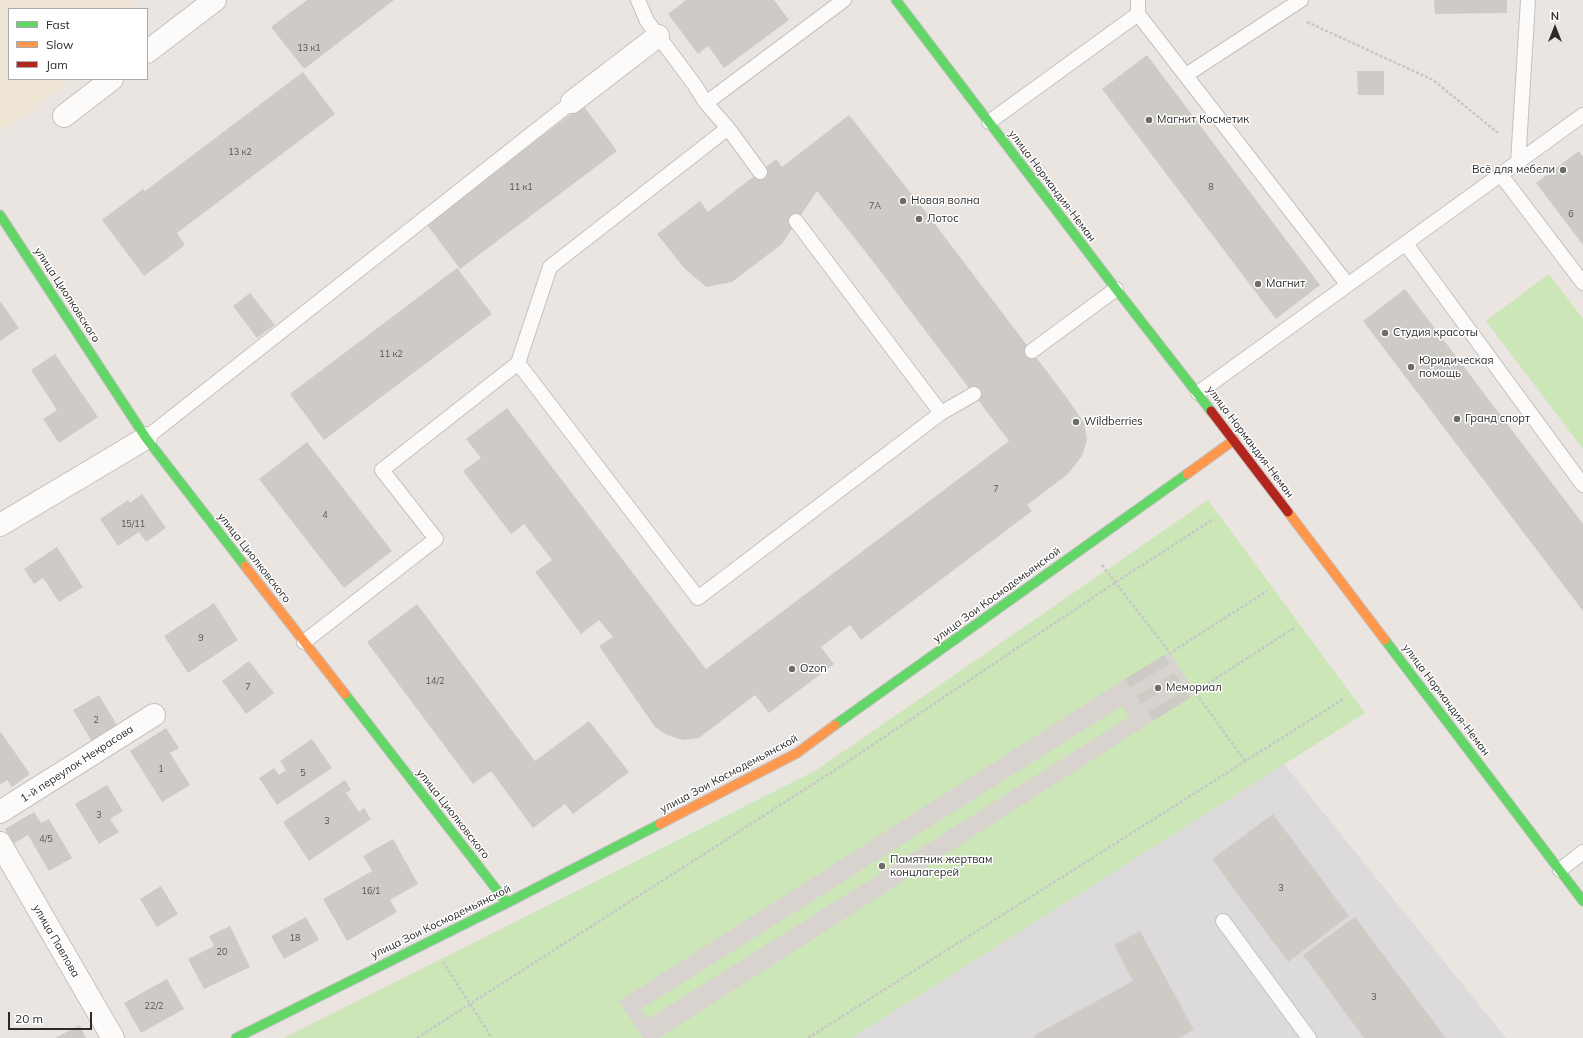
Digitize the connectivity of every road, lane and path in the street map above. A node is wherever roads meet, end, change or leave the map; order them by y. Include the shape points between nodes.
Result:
1 (215, 0) edge
2 (638, 0) edge
3 (844, 0) edge
4 (896, 0) edge
5 (1300, 0) edge
6 (1528, 0) edge
7 (1138, 7) edge
8 (1284, 11) junction
9 (658, 36) junction
10 (148, 51) edge
11 (1186, 76) junction
12 (111, 80) edge
13 (572, 102) joint
14 (706, 103) junction
15 (1583, 115) edge
16 (64, 116) dead end
17 (989, 122) junction
18 (728, 128) junction
19 (1518, 157) junction
20 (760, 172) dead end
21 (1501, 175) junction
22 (0, 215) edge
23 (796, 221) dead end
24 (1406, 244) junction
25 (1583, 283) edge
26 (1348, 285) junction
27 (1116, 289) junction
28 (1032, 351) dead end
29 (518, 363) junction
30 (1198, 393) junction
31 (974, 394) dead end
32 (942, 413) junction
33 (146, 438) junction
34 (1234, 440) junction
35 (1583, 484) edge
36 (1214, 519) dead end
37 (0, 525) edge
38 (1088, 545) junction
39 (1116, 582) junction
40 (1267, 591) dead end
41 (1294, 628) dead end
42 (304, 642) junction
43 (1345, 698) dead end
44 (154, 715) dead end
45 (1245, 761) junction
46 (0, 812) edge
47 (0, 843) edge
48 (1583, 852) edge
49 (1560, 870) junction
50 (1583, 901) edge
51 (507, 903) junction
52 (1223, 922) dead end
53 (430, 942) junction
54 (470, 1003) junction
55 (113, 1038) edge
56 (236, 1038) edge
57 (416, 1038) edge
58 (492, 1038) edge
59 (808, 1038) edge
60 (1309, 1038) edge

1 - 10 street
2 - 9 lane via 647,22
3 - 14 lane
4 - 17 street, улица Нормандия-Неман
5 - 8 lane
6 - 19 lane
7 - 11 lane
7 - 17 lane
8 - 11 lane
8 - 19 path via 1433,80
9 - 13 street
9 - 14 lane
11 - 26 lane
12 - 16 street
13 - 33 lane
14 - 18 lane
15 - 19 lane
17 - 27 street, улица Нормандия-Неман
18 - 20 lane
18 - 29 lane via 550,267
19 - 21 lane
21 - 24 lane
21 - 25 lane
22 - 33 street, улица Циолковского
23 - 32 lane
24 - 26 lane
24 - 35 lane
26 - 30 lane
27 - 28 lane
27 - 30 street, улица Нормандия-Неман
29 - 32 lane via 698,598
29 - 42 lane via 382,470 436,539
30 - 34 street, улица Нормандия-Неман
31 - 32 lane
33 - 37 street
33 - 42 street, улица Циолковского
34 - 38 street, улица Зои Космодемьянской
34 - 49 street, улица Нормандия-Неман
36 - 39 path
38 - 39 path
38 - 51 street, улица Зои Космодемьянской via 797,753
39 - 40 path via 1170,653
39 - 54 path via 835,770
41 - 45 path via 1195,692
42 - 51 street, улица Циолковского
43 - 45 path
44 - 46 street, 1-й переулок Некрасова
45 - 59 path
47 - 55 street, улица Павлова
48 - 49 lane
49 - 50 street, улица Нормандия-Неман
51 - 53 street, улица Зои Космодемьянской
52 - 60 lane
53 - 54 path
53 - 56 street, улица Зои Космодемьянской
54 - 57 path
54 - 58 path

